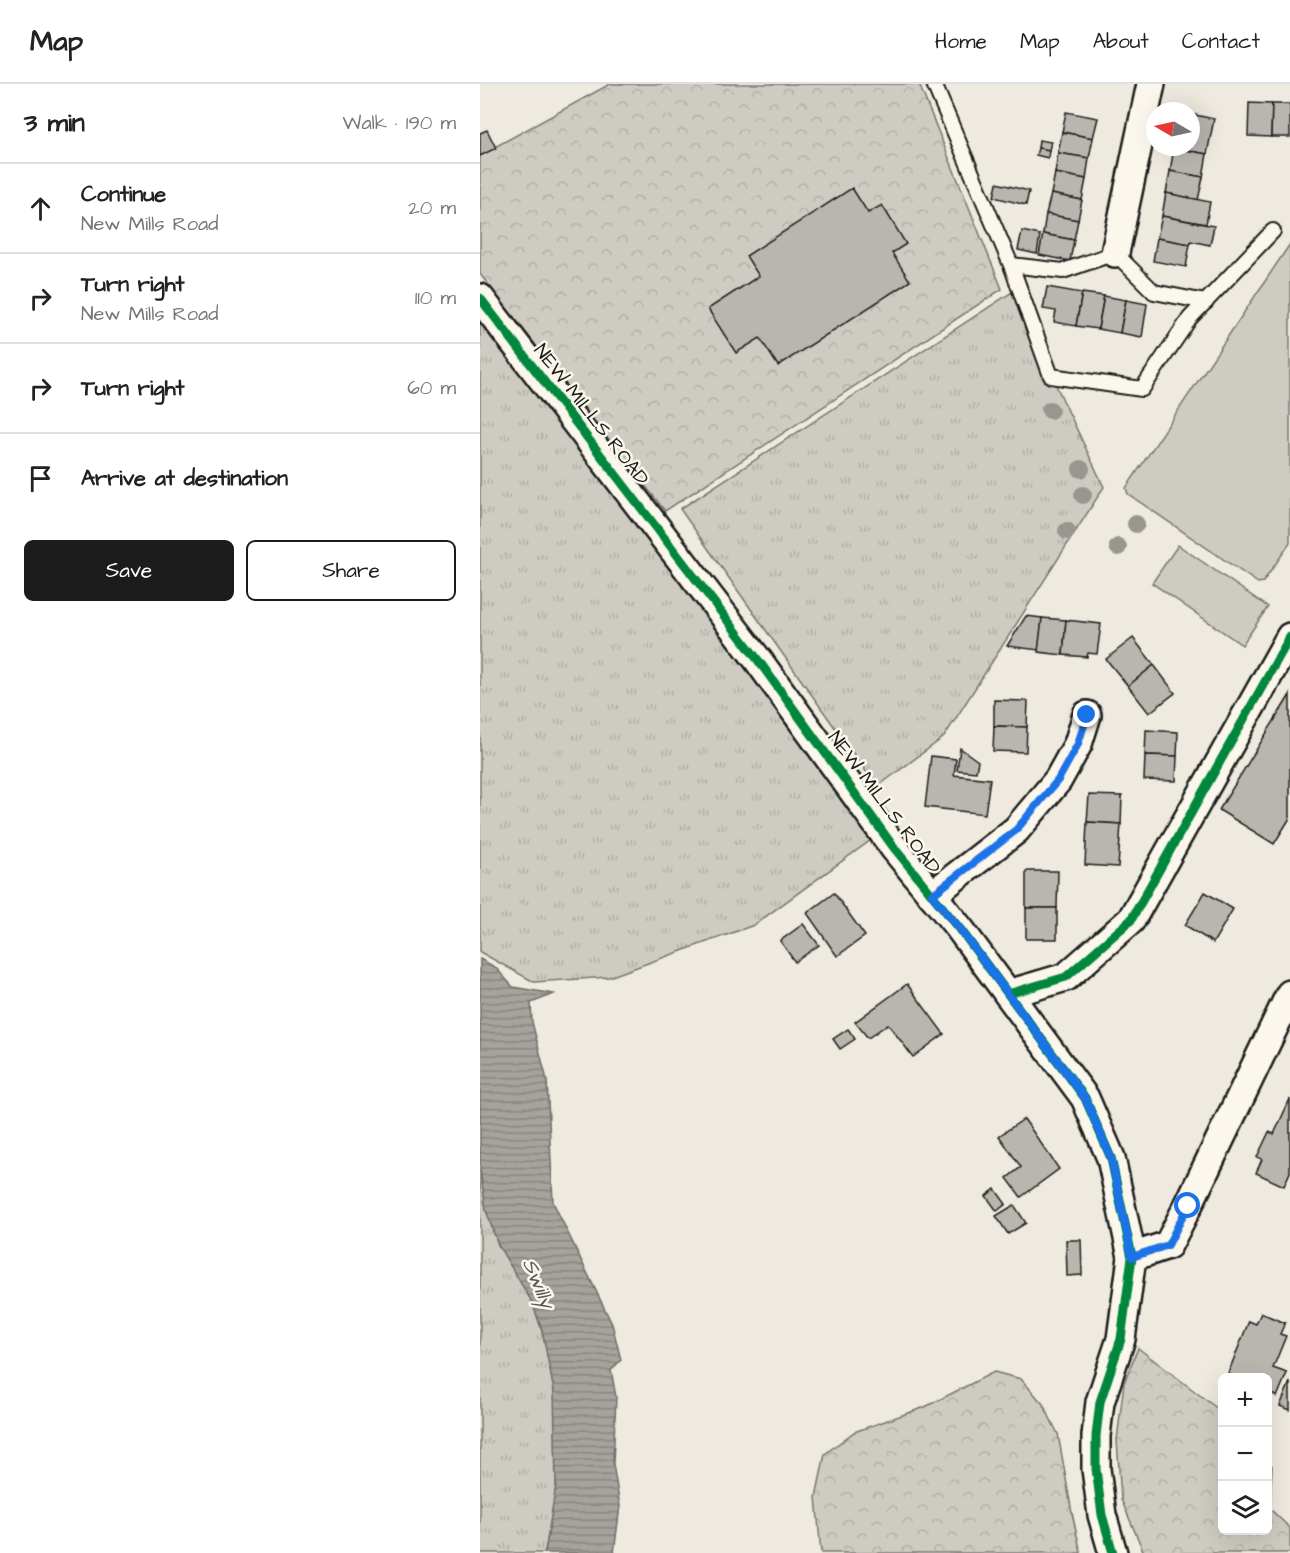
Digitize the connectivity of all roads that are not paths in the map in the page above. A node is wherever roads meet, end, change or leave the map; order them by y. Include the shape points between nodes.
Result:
1 (934, 84) edge
2 (1144, 87) edge
3 (1273, 231) dead end
4 (1115, 253) junction
5 (1011, 265) junction
6 (480, 298) edge
7 (1206, 302) junction
8 (1290, 637) edge
9 (1087, 715) dead end
10 (932, 895) junction
11 (1008, 994) junction
12 (1290, 994) edge
13 (1132, 1257) junction
14 (1113, 1553) edge

1 - 5 lane
2 - 4 street
3 - 7 lane
4 - 5 lane via 1063,271
4 - 7 lane via 1154,292
5 - 7 lane via 1051,376 1142,389 1190,318
6 - 10 street, NEW MILLS ROAD via 758,660
8 - 11 street via 1131,920 1066,977
9 - 10 street via 1078,744 1058,780 1016,830
10 - 11 street, NEW MILLS ROAD
11 - 13 street, NEW MILLS ROAD via 1085,1098 1111,1158
12 - 13 street via 1168,1245
13 - 14 street, NEW MILLS ROAD via 1121,1339 1100,1402 1096,1436 1102,1515

